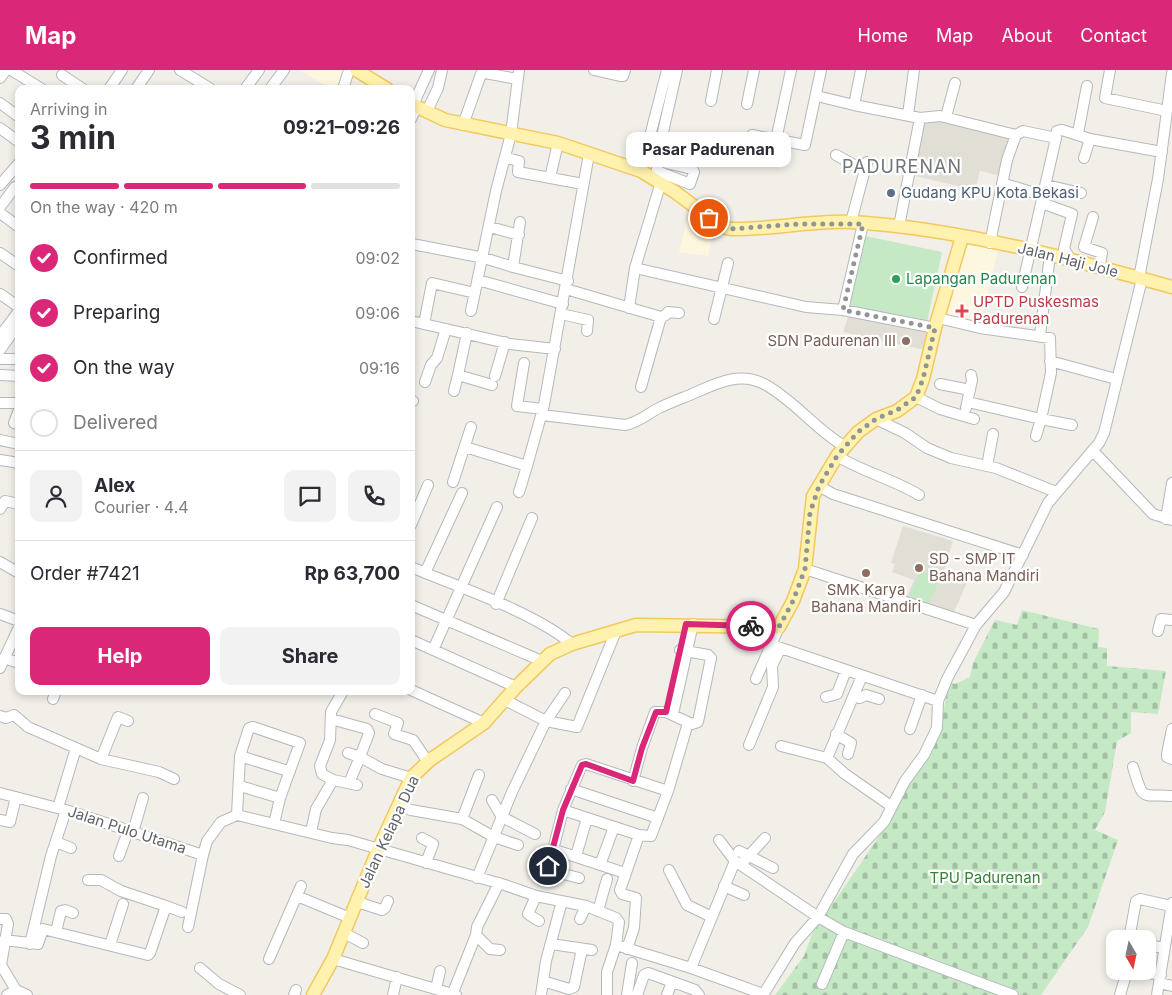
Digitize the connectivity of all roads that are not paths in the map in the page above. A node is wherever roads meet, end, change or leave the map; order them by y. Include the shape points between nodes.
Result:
1 (6, 70) edge
2 (11, 70) edge
3 (150, 70) edge
4 (180, 70) edge
5 (259, 70) edge
6 (284, 70) edge
7 (349, 70) edge
8 (356, 70) edge
9 (429, 70) edge
10 (442, 70) edge
11 (594, 70) edge
12 (625, 70) edge
13 (667, 70) edge
14 (676, 70) edge
15 (717, 70) edge
16 (754, 70) edge
17 (792, 70) edge
18 (822, 70) edge
19 (861, 70) edge
20 (914, 70) edge
21 (1110, 70) edge
22 (605, 71) edge
23 (117, 72) edge
24 (1172, 73) edge
25 (518, 74) edge
26 (62, 75) dead end
27 (0, 78) edge
28 (955, 83) dead end
29 (35, 85) edge
30 (77, 85) edge
31 (111, 85) edge
32 (143, 85) edge
33 (204, 85) edge
34 (248, 85) edge
35 (273, 85) edge
36 (345, 85) edge
37 (380, 85) edge
38 (1087, 86) dead end
39 (821, 97) dead end
40 (712, 101) dead end
41 (0, 103) edge
42 (747, 104) dead end
43 (854, 105) junction
44 (417, 107) edge
45 (1167, 111) junction
46 (15, 114) edge
47 (908, 115) junction
48 (946, 117) junction
49 (920, 118) junction
50 (463, 125) junction
51 (0, 128) edge
52 (1078, 133) junction
53 (511, 134) junction
54 (1016, 135) junction
55 (752, 136) dead end
56 (1056, 138) junction
57 (15, 139) edge
58 (1090, 139) junction
59 (776, 140) junction
60 (558, 143) junction
61 (654, 149) junction
62 (1162, 152) junction
63 (589, 154) junction
64 (836, 155) dead end
65 (506, 158) junction
66 (1084, 158) dead end
67 (15, 166) edge
68 (641, 171) junction
69 (4, 173) edge
70 (659, 174) junction
71 (550, 178) junction
72 (1002, 183) junction
73 (0, 184) edge
74 (583, 184) junction
75 (1046, 185) junction
76 (15, 187) edge
77 (1031, 192) dead end
78 (1082, 193) dead end
79 (1042, 203) junction
80 (0, 207) edge
81 (0, 213) edge
82 (1093, 217) dead end
83 (520, 222) dead end
84 (857, 223) junction
85 (15, 224) edge
86 (899, 226) junction
87 (490, 227) junction
88 (519, 235) junction
89 (962, 238) junction
90 (990, 243) junction
91 (415, 245) edge
92 (1031, 250) junction
93 (0, 253) edge
94 (1050, 255) junction
95 (484, 258) junction
96 (1071, 260) junction
97 (15, 263) edge
98 (728, 264) dead end
99 (514, 267) junction
100 (635, 268) junction
101 (1098, 268) junction
102 (1140, 278) junction
103 (478, 280) junction
104 (567, 285) junction
105 (721, 286) junction
106 (1172, 287) edge
107 (1022, 288) dead end
108 (475, 292) junction
109 (0, 294) edge
110 (15, 306) edge
111 (629, 308) junction
112 (562, 310) junction
113 (843, 310) junction
114 (471, 311) dead end
115 (679, 313) dead end
116 (15, 314) edge
117 (582, 315) dead end
118 (661, 317) junction
119 (714, 320) dead end
120 (415, 322) edge
121 (936, 323) junction
122 (424, 324) junction
123 (15, 329) edge
124 (446, 329) junction
125 (587, 331) dead end
126 (467, 333) junction
127 (0, 335) edge
128 (1040, 335) junction
129 (505, 342) junction
130 (0, 350) edge
131 (555, 350) junction
132 (0, 359) edge
133 (15, 359) edge
134 (1050, 361) junction
135 (524, 363) dead end
136 (0, 375) edge
137 (458, 375) junction
138 (971, 375) dead end
139 (15, 376) edge
140 (1116, 379) junction
141 (425, 382) dead end
142 (940, 384) dead end
143 (641, 387) dead end
144 (970, 390) junction
145 (454, 391) dead end
146 (916, 397) junction
147 (968, 402) junction
148 (15, 403) edge
149 (0, 404) edge
150 (542, 412) junction
151 (876, 419) junction
152 (1041, 419) junction
153 (1072, 425) dead end
154 (471, 427) dead end
155 (993, 434) dead end
156 (1036, 436) dead end
157 (0, 440) edge
158 (15, 443) edge
159 (465, 447) junction
160 (840, 451) junction
161 (1093, 451) junction
162 (0, 460) edge
163 (15, 462) edge
164 (527, 466) junction
165 (987, 466) junction
166 (453, 482) dead end
167 (1172, 483) edge
168 (428, 485) dead end
169 (819, 486) junction
170 (519, 492) dead end
171 (1056, 492) junction
172 (462, 493) dead end
173 (919, 495) dead end
174 (15, 503) edge
175 (497, 507) dead end
176 (0, 509) edge
177 (415, 516) edge
178 (532, 518) dead end
179 (1169, 519) edge
180 (1023, 555) junction
181 (0, 562) edge
182 (415, 569) edge
183 (805, 569) junction
184 (15, 571) edge
185 (425, 573) junction
186 (461, 588) junction
187 (496, 604) junction
188 (415, 607) edge
189 (0, 614) edge
190 (15, 620) edge
191 (446, 620) junction
192 (1172, 620) edge
193 (689, 624) junction
194 (976, 625) junction
195 (779, 627) junction
196 (616, 631) junction
197 (1158, 631) dead end
198 (15, 638) edge
199 (415, 642) edge
200 (572, 644) junction
201 (776, 647) junction
202 (433, 650) junction
203 (683, 651) junction
204 (542, 661) junction
205 (2, 663) edge
206 (15, 663) edge
207 (846, 670) junction
208 (862, 676) junction
209 (756, 679) dead end
210 (516, 687) junction
211 (415, 692) edge
212 (565, 693) dead end
213 (341, 695) edge
214 (922, 695) junction
215 (826, 697) dead end
216 (854, 697) junction
217 (879, 699) dead end
218 (505, 700) junction
219 (938, 701) junction
220 (669, 713) junction
221 (375, 714) dead end
222 (0, 716) edge
223 (549, 718) junction
224 (331, 719) junction
225 (128, 720) dead end
226 (484, 723) junction
227 (688, 723) junction
228 (1172, 729) edge
229 (910, 730) dead end
230 (836, 734) junction
231 (749, 745) dead end
232 (781, 746) dead end
233 (1170, 746) edge
234 (76, 748) junction
235 (348, 753) dead end
236 (848, 754) dead end
237 (240, 756) junction
238 (360, 757) junction
239 (101, 758) junction
240 (827, 758) junction
241 (1172, 760) edge
242 (428, 762) junction
243 (1133, 767) dead end
244 (288, 771) junction
245 (479, 775) dead end
246 (411, 778) junction
247 (174, 779) dead end
248 (333, 780) junction
249 (633, 781) junction
250 (240, 786) junction
251 (571, 789) junction
252 (668, 791) junction
253 (0, 793) edge
254 (1172, 796) edge
255 (16, 798) junction
256 (143, 798) dead end
257 (280, 798) junction
258 (492, 800) dead end
259 (398, 805) junction
260 (891, 806) junction
261 (62, 809) junction
262 (563, 810) junction
263 (237, 815) junction
264 (502, 816) junction
265 (587, 818) junction
266 (658, 818) junction
267 (0, 820) edge
268 (462, 820) junction
269 (274, 824) junction
270 (614, 827) junction
271 (130, 832) junction
272 (311, 832) junction
273 (536, 834) dead end
274 (639, 835) junction
275 (494, 837) junction
276 (422, 838) dead end
277 (765, 838) dead end
278 (719, 840) dead end
279 (56, 842) junction
280 (518, 845) dead end
281 (71, 848) dead end
282 (552, 848) junction
283 (378, 850) junction
284 (203, 855) junction
285 (119, 856) dead end
286 (576, 856) junction
287 (741, 858) junction
288 (426, 863) junction
289 (600, 865) junction
290 (773, 868) dead end
291 (669, 870) dead end
292 (625, 873) junction
293 (477, 878) junction
294 (579, 878) dead end
295 (606, 879) dead end
296 (88, 880) dead end
297 (499, 883) junction
298 (301, 886) dead end
299 (724, 886) junction
300 (744, 895) dead end
301 (297, 896) junction
302 (536, 896) junction
303 (388, 901) dead end
304 (562, 901) junction
305 (357, 902) junction
306 (123, 904) dead end
307 (1172, 905) edge
308 (166, 906) junction
309 (586, 906) junction
310 (598, 911) junction
311 (182, 912) dead end
312 (74, 913) dead end
313 (712, 917) junction
314 (818, 917) junction
315 (350, 918) junction
316 (0, 920) edge
317 (580, 920) dead end
318 (539, 921) dead end
319 (188, 927) dead end
320 (1131, 930) edge
321 (56, 932) junction
322 (844, 932) junction
323 (344, 933) junction
324 (476, 935) junction
325 (4, 940) junction
326 (363, 943) dead end
327 (30, 944) junction
328 (551, 944) junction
329 (1168, 944) edge
330 (616, 945) junction
331 (110, 946) junction
332 (500, 950) dead end
333 (630, 950) junction
334 (269, 959) dead end
335 (333, 959) junction
336 (200, 968) dead end
337 (691, 968) junction
338 (440, 972) dead end
339 (646, 974) junction
340 (397, 977) junction
341 (1156, 978) edge
342 (1160, 979) junction
343 (1124, 980) edge
344 (543, 982) junction
345 (672, 982) junction
346 (822, 984) dead end
347 (1172, 986) edge
348 (436, 989) junction
349 (12, 992) edge
350 (763, 994) edge
351 (27, 995) edge
352 (240, 995) edge
353 (313, 995) edge
354 (392, 995) edge
355 (454, 995) edge
356 (541, 995) edge
357 (607, 995) edge
358 (627, 995) edge
359 (637, 995) edge
360 (667, 995) edge
361 (698, 995) edge
362 (1013, 995) edge
363 (1120, 995) edge
364 (1157, 995) edge

1 - 27 street
2 - 29 street
3 - 32 street
4 - 33 street
5 - 34 street
6 - 35 street
7 - 36 street
8 - 37 main road
9 - 44 street
10 - 44 street via 438,88
11 - 22 street
12 - 22 street via 623,76
13 - 61 street
14 - 61 street
15 - 40 street
16 - 42 street
17 - 59 street
18 - 59 street via 806,145
19 - 43 street
20 - 47 street
21 - 45 street via 1104,98
23 - 31 street
24 - 45 street
25 - 50 street via 481,74
25 - 53 street
26 - 30 street
28 - 48 street
38 - 52 street
39 - 43 street
41 - 46 street
43 - 47 street
44 - 50 main road, Jalan Haji Jole
45 - 62 street
47 - 49 street
48 - 49 street
48 - 54 street
49 - 86 street
50 - 53 main road, Jalan Haji Jole
51 - 57 street
52 - 56 street via 1059,130
52 - 58 street
53 - 60 main road, Jalan Haji Jole
53 - 65 street
54 - 56 street via 1023,131
54 - 72 street
55 - 59 street
56 - 75 street
58 - 62 street
58 - 66 street
60 - 63 main road, Jalan Haji Jole
60 - 71 street
61 - 68 street
61 - 70 street
62 - 102 street
63 - 68 main road, Jalan Haji Jole
63 - 74 street
64 - 84 street via 866,167
65 - 71 street via 520,161 518,172
65 - 87 street
67 - 69 street
68 - 70 main road, Jalan Haji Jole
69 - 73 street
70 - 70 street via 670,164 694,170 690,184
70 - 84 main road, Jalan Haji Jole via 722,227
70 - 100 street
71 - 74 street
72 - 77 street
72 - 90 street
74 - 104 street
75 - 78 street
75 - 79 street
76 - 80 street
79 - 92 street
79 - 96 street via 1072,214 1064,249
81 - 85 street
82 - 101 street via 1084,247 1102,253
83 - 88 street
84 - 86 main road, Jalan Haji Jole
84 - 113 street
86 - 89 main road, Jalan Haji Jole
87 - 88 street
87 - 95 street
88 - 99 street
89 - 90 main road, Jalan Haji Jole
89 - 121 main road
90 - 92 main road, Jalan Haji Jole
91 - 95 street
92 - 94 main road, Jalan Haji Jole
92 - 107 street
93 - 97 street
94 - 96 main road, Jalan Haji Jole
94 - 128 street
95 - 99 street
95 - 103 street
96 - 101 main road, Jalan Haji Jole
98 - 105 street
99 - 104 street
100 - 105 street
100 - 111 street
101 - 102 main road, Jalan Haji Jole
102 - 106 main road, Jalan Haji Jole
102 - 140 street
103 - 108 street
103 - 112 street
104 - 111 street
104 - 112 street
105 - 113 street via 806,307
105 - 119 street
108 - 114 street
108 - 122 street via 432,283
109 - 110 street
111 - 118 street
112 - 117 street
112 - 125 street via 588,320
112 - 131 street
113 - 121 street
115 - 118 street via 668,312
116 - 127 street
118 - 143 street
120 - 122 street
121 - 128 street
121 - 146 main road
122 - 124 street
123 - 130 street
124 - 126 street
124 - 141 street
126 - 129 street
126 - 137 street
128 - 134 street via 1050,338
129 - 131 street
129 - 137 street via 493,380
131 - 150 street
132 - 133 street
134 - 140 street
134 - 152 street via 1051,373
135 - 150 street via 517,406
136 - 139 street
137 - 145 street
138 - 144 street
140 - 161 street via 1104,433
142 - 144 street
144 - 147 street
146 - 147 street via 940,409 969,417
146 - 151 main road
147 - 152 street
148 - 149 street
150 - 160 street via 632,424 660,407 712,385 746,378 783,396
150 - 164 street
151 - 160 main road
151 - 165 street via 943,455
152 - 153 street
152 - 156 street
154 - 159 street
155 - 165 street
157 - 158 street
159 - 164 street
159 - 166 street
160 - 169 main road
160 - 173 street via 867,472 900,483
161 - 171 street
161 - 179 street via 1153,514
162 - 163 street
164 - 170 street
165 - 171 street
167 - 179 street
168 - 177 street
169 - 180 street via 833,494
169 - 183 main road via 810,513
171 - 180 street
172 - 185 street
174 - 176 street via 4,500
175 - 186 street
178 - 187 street
180 - 194 street via 1004,592
181 - 184 street
182 - 185 street
183 - 194 street
183 - 195 main road
185 - 186 street
186 - 187 street
186 - 191 street
187 - 200 street via 560,634
188 - 191 street
189 - 190 street
191 - 202 street
191 - 204 street
192 - 197 street via 1162,619
193 - 195 main road, Jalan Kelapa Dua
193 - 196 main road, Jalan Kelapa Dua via 636,625
193 - 203 street
194 - 219 street
195 - 201 street
196 - 200 main road, Jalan Kelapa Dua
196 - 223 street via 577,727
198 - 205 street
199 - 202 street
200 - 204 main road, Jalan Kelapa Dua
201 - 207 street
201 - 209 street
201 - 231 street via 772,666 773,687
202 - 210 street
203 - 220 street
203 - 227 street via 710,658 698,722
204 - 210 main road, Jalan Kelapa Dua
205 - 206 street
207 - 208 street
207 - 215 street via 837,694
208 - 214 street
208 - 216 street
210 - 218 main road, Jalan Kelapa Dua
211 - 226 street
212 - 223 street
213 - 224 street
214 - 219 street
214 - 229 street
216 - 217 street via 866,695
216 - 230 street
218 - 223 street
218 - 226 main road, Jalan Kelapa Dua
219 - 260 street via 937,728 924,755
220 - 227 street
220 - 249 street via 656,712
221 - 242 street via 398,723 394,734 412,740
222 - 234 street via 14,715 28,727
223 - 264 street
224 - 238 street via 368,731
224 - 248 street via 330,740 320,770
225 - 239 street via 118,717
226 - 242 main road, Jalan Kelapa Dua
227 - 252 street
228 - 233 street
230 - 236 street via 851,743
230 - 240 street
232 - 240 street
233 - 241 street via 1166,757
234 - 239 street
234 - 261 street
235 - 238 street
237 - 244 street
237 - 244 street via 249,727 271,733 300,743
237 - 250 street
238 - 246 street via 382,770
238 - 248 street via 353,784
239 - 247 street via 159,772
240 - 260 street
242 - 246 main road, Jalan Kelapa Dua
243 - 254 street via 1141,792 1147,797
244 - 257 street
245 - 268 street
246 - 259 main road, Jalan Kelapa Dua
248 - 272 street via 316,809
249 - 251 street via 584,763
249 - 252 street
250 - 257 street
250 - 263 street
251 - 262 street
251 - 266 street
252 - 266 street
253 - 255 street, Jalan Pulo Utama
255 - 261 street, Jalan Pulo Utama
255 - 267 street via 10,822
256 - 271 street
257 - 269 street
258 - 264 street
259 - 268 street
259 - 283 main road, Jalan Kelapa Dua
260 - 314 street via 878,830 853,854
261 - 271 street, Jalan Pulo Utama
261 - 279 street
262 - 265 street
262 - 282 street
263 - 269 street
263 - 284 street, Jalan Pulo Utama via 221,822 207,841
264 - 273 street
264 - 275 street
265 - 270 street
265 - 286 street
266 - 274 street via 651,836
268 - 275 street
269 - 272 street
270 - 274 street
270 - 289 street
271 - 284 street, Jalan Pulo Utama
271 - 285 street
272 - 283 street
274 - 292 street
275 - 280 street
275 - 293 street
276 - 288 street via 433,844
277 - 287 street
278 - 287 street
279 - 281 street
279 - 327 street
282 - 286 street
282 - 294 street via 549,868
283 - 288 street
283 - 305 main road, Jalan Kelapa Dua
284 - 319 street
286 - 289 street
287 - 290 street
287 - 299 street
287 - 314 street
288 - 293 street
289 - 292 street
291 - 313 street via 687,904
292 - 333 street via 620,890 622,894 636,898 634,928 637,930
293 - 297 street
295 - 310 street
296 - 308 street via 101,880 121,891
297 - 302 street
297 - 324 street
298 - 301 street
299 - 300 street
299 - 313 street
301 - 315 street
301 - 334 street
302 - 304 street
302 - 318 street via 528,914
303 - 305 street via 382,910
304 - 309 street
304 - 328 street
305 - 315 main road, Jalan Kelapa Dua
306 - 331 street
307 - 320 street via 1136,901
307 - 329 street
308 - 311 street
308 - 331 street via 148,955
309 - 310 street
309 - 317 street
310 - 330 street via 619,922
312 - 321 street via 61,911
313 - 337 street
314 - 322 street
314 - 350 street via 795,943
315 - 323 main road, Jalan Kelapa Dua
316 - 325 street via 6,919 8,924
321 - 327 street via 42,929 40,942
321 - 331 street
322 - 346 street
322 - 362 street
323 - 326 street
323 - 335 main road, Jalan Kelapa Dua
324 - 332 street via 490,949
324 - 355 street
325 - 327 street
325 - 349 street via 1,965
328 - 344 street
328 - 344 street via 587,949 574,987 569,989
329 - 342 street
330 - 333 street
330 - 357 street via 608,972
333 - 337 street
335 - 340 street
335 - 353 main road, Jalan Kelapa Dua
336 - 352 street via 219,984
337 - 350 street
338 - 348 street
339 - 345 street
339 - 358 street via 631,966
339 - 359 street
340 - 348 street
340 - 354 street
341 - 342 street
342 - 347 street
342 - 364 street
343 - 363 street
344 - 356 street
345 - 360 street
345 - 361 street via 695,990
348 - 355 street
349 - 351 street

